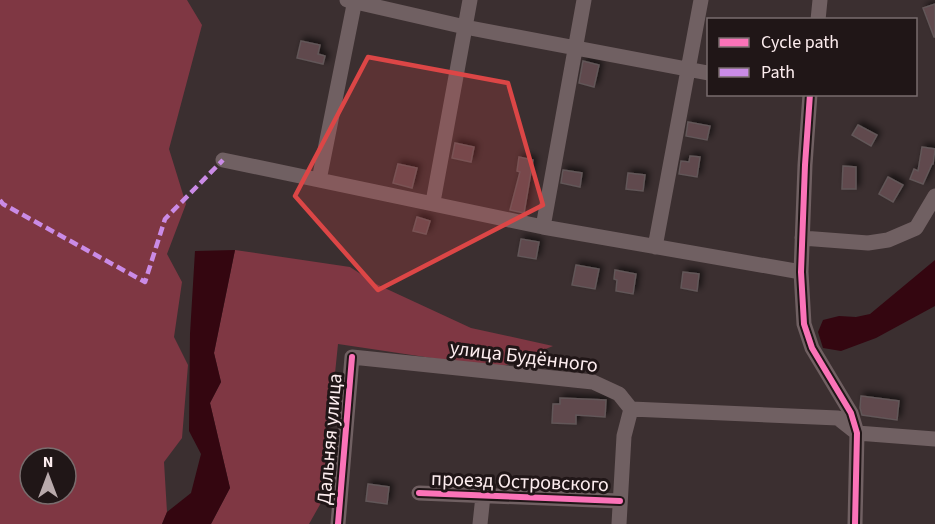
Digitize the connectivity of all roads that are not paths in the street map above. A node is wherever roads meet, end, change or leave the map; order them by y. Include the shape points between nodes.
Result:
1 (470, 0) edge
2 (584, 0) edge
3 (700, 0) edge
4 (820, 0) edge
5 (352, 1) edge
6 (818, 18) edge
7 (465, 27) junction
8 (575, 47) junction
9 (688, 69) junction
10 (707, 73) edge
11 (810, 96) edge
12 (223, 160) dead end
13 (319, 180) junction
14 (935, 196) edge
15 (433, 202) junction
16 (543, 226) junction
17 (802, 238) junction
18 (655, 246) junction
19 (801, 272) junction
20 (352, 357) joint
21 (631, 409) junction
22 (857, 433) junction
23 (935, 439) edge
24 (419, 493) dead end
25 (483, 496) junction
26 (620, 501) junction
27 (338, 524) edge
28 (480, 524) edge
29 (619, 524) edge
30 (855, 524) edge

1 - 7 street
2 - 8 street
3 - 9 street
4 - 6 street
5 - 7 street
5 - 13 street
7 - 8 street
7 - 15 street
8 - 9 street
8 - 16 street
9 - 10 street
9 - 18 street
11 - 17 street
12 - 13 street
13 - 15 street
14 - 17 street via 916,228 888,240 868,243
15 - 16 street
16 - 18 street
17 - 19 street
18 - 19 street
19 - 22 street via 804,324 812,348 851,412
20 - 21 street, улица Будённого via 593,382 619,394
20 - 27 street, Дальняя улица
21 - 22 street via 838,418
21 - 26 street via 624,436
22 - 23 street
22 - 30 street
24 - 25 street, проезд Островского
25 - 26 street, проезд Островского
25 - 28 street
26 - 29 street

